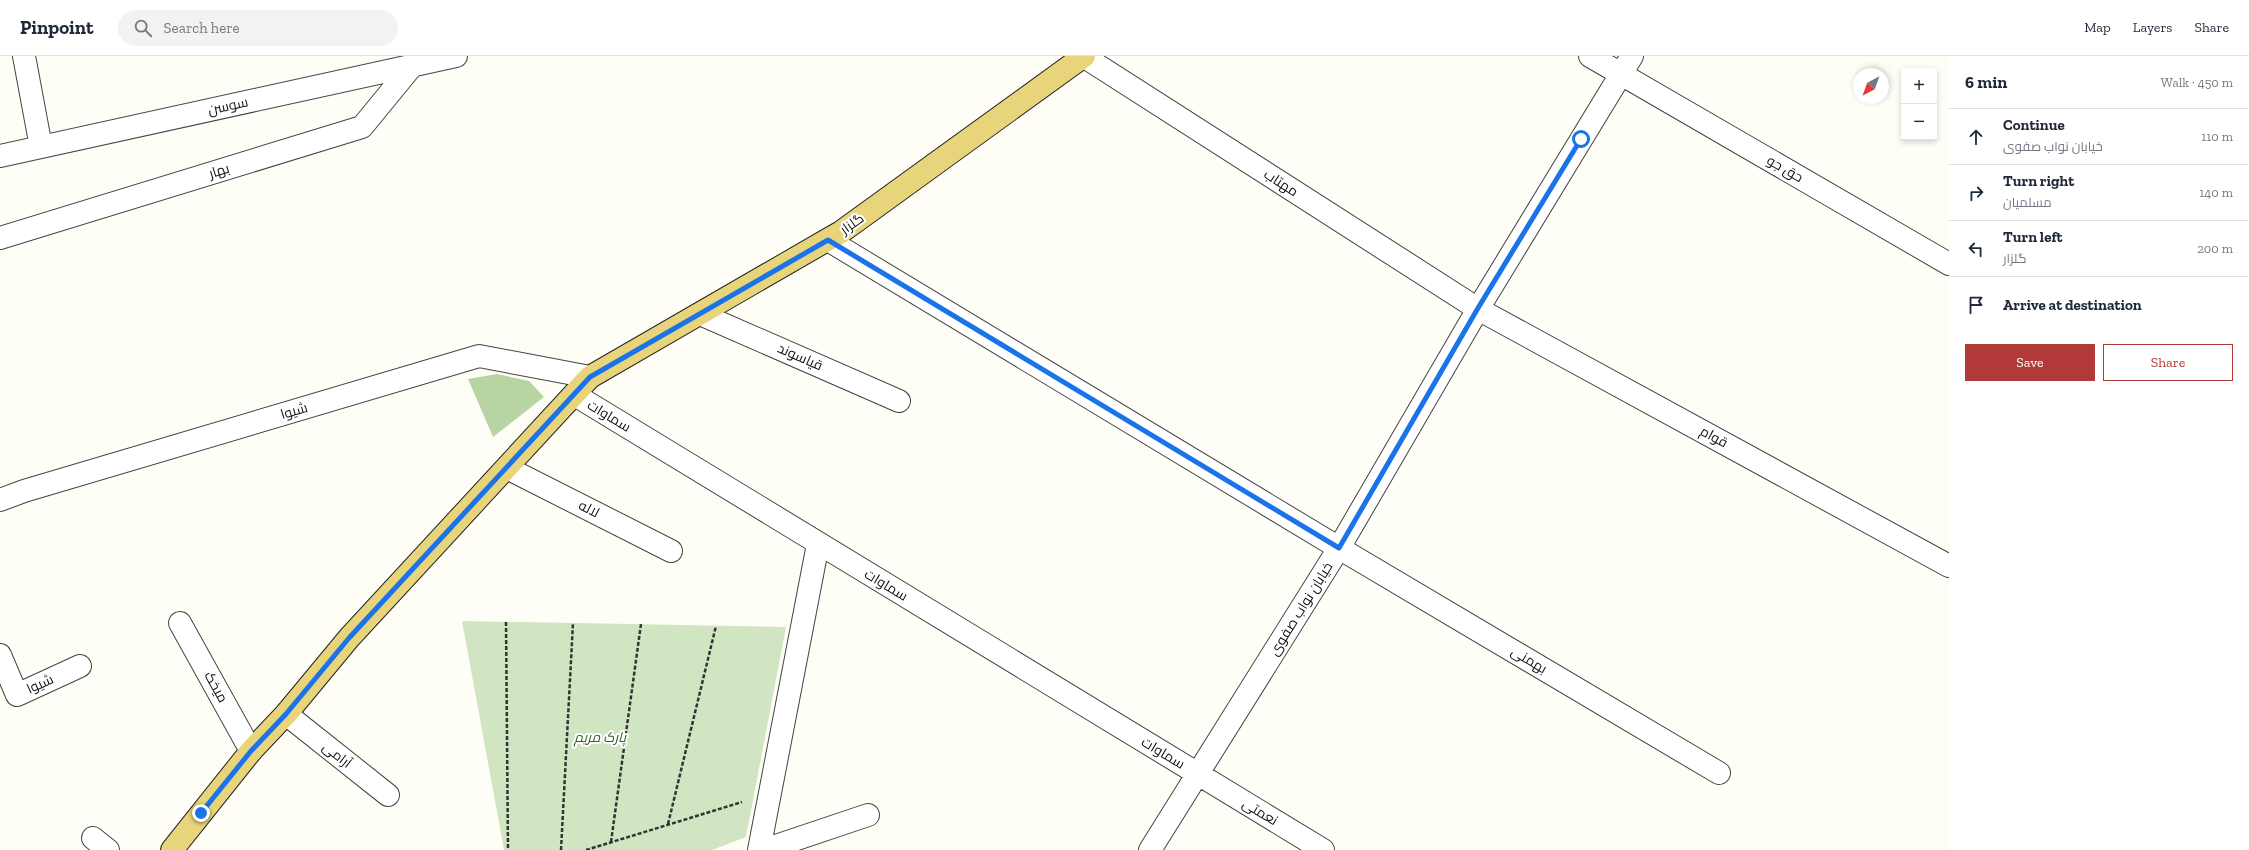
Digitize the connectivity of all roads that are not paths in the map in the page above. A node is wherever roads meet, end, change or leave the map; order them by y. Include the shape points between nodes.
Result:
1 (24, 56) edge
2 (456, 56) edge
3 (1084, 56) edge
4 (1590, 56) edge
5 (1627, 65) edge
6 (412, 66) junction
7 (41, 147) junction
8 (0, 156) edge
9 (0, 238) edge
10 (828, 240) junction
11 (1949, 264) edge
12 (1478, 308) junction
13 (700, 314) junction
14 (590, 377) junction
15 (575, 395) junction
16 (899, 401) dead end
17 (506, 468) junction
18 (0, 500) edge
19 (818, 544) junction
20 (1339, 548) junction
21 (671, 551) dead end
22 (1949, 566) edge
23 (180, 623) dead end
24 (0, 655) edge
25 (80, 666) dead end
26 (286, 714) junction
27 (251, 751) junction
28 (1719, 773) dead end
29 (1198, 774) junction
30 (388, 795) dead end
31 (868, 815) dead end
32 (172, 850) edge
33 (759, 850) edge
34 (764, 850) edge
35 (1150, 850) edge
36 (1324, 850) edge

1 - 7 street
2 - 6 street, سوسن
3 - 10 main road, گلزار
3 - 12 street, مهتاب
4 - 5 street, حق جو
5 - 11 street, حق جو
5 - 12 street, خیابان نواب صفوی
6 - 7 street, سوسن
6 - 9 street, بهار via 362,127
7 - 8 street, سوسن
10 - 13 main road, گلزار
10 - 20 street, بهمنی
12 - 20 street, خیابان نواب صفوی
12 - 22 street, قوام
13 - 14 main road, گلزار
13 - 16 street, قیاسوند
14 - 15 main road, گلزار
14 - 18 street, شیوا via 479,356 39,486
15 - 17 main road, گلزار
15 - 19 street, سماوات
17 - 21 street, لاله
17 - 26 main road, گلزار via 354,632
19 - 29 street, سماوات
19 - 33 street
20 - 28 street, بهمنی
20 - 29 street, خیابان نواب صفوی
23 - 27 street, میخک
24 - 25 street, شیوا via 17,694
26 - 27 main road, گلزار
26 - 30 street, آرامی
27 - 32 main road, گلزار
29 - 35 street, خیابان نواب صفوی
29 - 36 street, نعمتی
31 - 34 street

